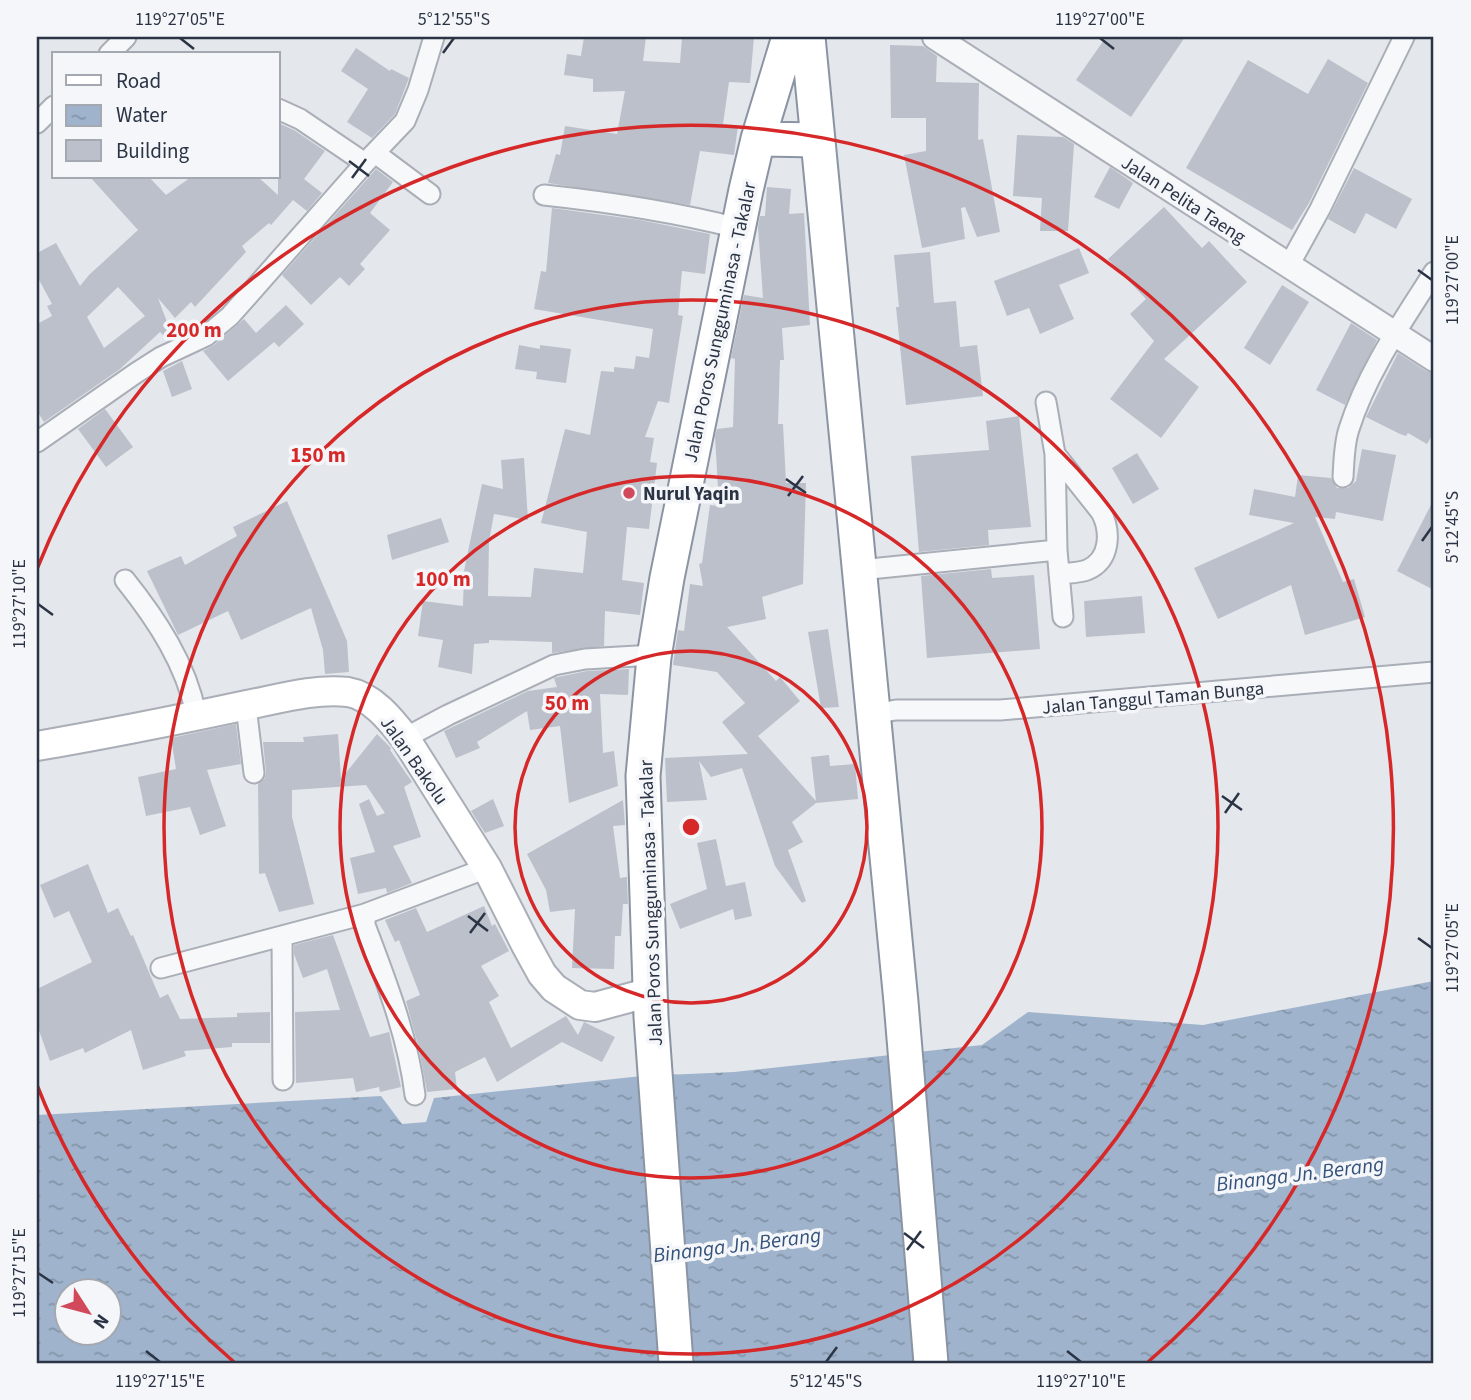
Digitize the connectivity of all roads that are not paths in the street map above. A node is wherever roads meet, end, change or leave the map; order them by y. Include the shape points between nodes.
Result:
1 (127, 37) edge
2 (434, 37) edge
3 (789, 37) edge
4 (808, 37) edge
5 (935, 37) edge
6 (1404, 37) edge
7 (110, 52) edge
8 (52, 108) edge
9 (280, 110) edge
10 (37, 123) edge
11 (758, 139) junction
12 (818, 140) junction
13 (370, 158) junction
14 (430, 194) dead end
15 (544, 195) dead end
16 (738, 228) junction
17 (1288, 267) junction
18 (1434, 272) edge
19 (1395, 333) junction
20 (1434, 359) edge
21 (1046, 402) dead end
22 (37, 442) edge
23 (1055, 454) junction
24 (1343, 477) dead end
25 (1057, 550) junction
26 (859, 570) junction
27 (1059, 574) junction
28 (125, 580) dead end
29 (1063, 617) dead end
30 (654, 655) junction
31 (1434, 672) edge
32 (193, 704) junction
33 (246, 706) junction
34 (872, 714) junction
35 (413, 733) junction
36 (37, 746) edge
37 (254, 773) dead end
38 (487, 868) junction
39 (365, 914) junction
40 (282, 936) junction
41 (161, 968) dead end
42 (651, 1005) junction
43 (283, 1080) dead end
44 (415, 1095) dead end
45 (676, 1363) edge
46 (931, 1363) edge

1 - 7 street
2 - 13 street via 411,110
3 - 11 highway, Jalan Poros Sungguminasa - Takalar
4 - 12 highway
5 - 17 street, Jalan Pelita Taeng
6 - 17 street
8 - 10 street
9 - 13 street
11 - 12 highway
11 - 16 highway, Jalan Poros Sungguminasa - Takalar
12 - 26 highway
13 - 14 street
13 - 22 street via 230,316 206,336 136,373
15 - 16 street via 602,201
16 - 30 highway, Jalan Poros Sungguminasa - Takalar
17 - 19 street, Jalan Pelita Taeng
18 - 19 street
19 - 20 street, Jalan Pelita Taeng
19 - 24 street via 1348,430
21 - 23 street
23 - 25 street
23 - 27 street via 1101,512 1108,540 1098,562 1086,570
25 - 26 street
25 - 27 street
26 - 34 highway
27 - 29 street
28 - 32 street via 164,634
30 - 35 street via 554,665
30 - 42 highway, Jalan Poros Sungguminasa - Takalar via 643,776
31 - 34 street, Jalan Tanggul Taman Bunga via 1000,710
32 - 33 main road, Jalan Bakolu
32 - 36 main road, Jalan Bakolu
33 - 35 main road, Jalan Bakolu via 350,692
33 - 37 street
34 - 46 highway
35 - 38 main road, Jalan Bakolu
38 - 39 street
38 - 42 main road, Jalan Bakolu via 542,974 554,988 580,1005
39 - 40 street
39 - 44 street via 398,1014
40 - 41 street
40 - 43 street
42 - 45 highway, Jalan Poros Sungguminasa - Takalar

